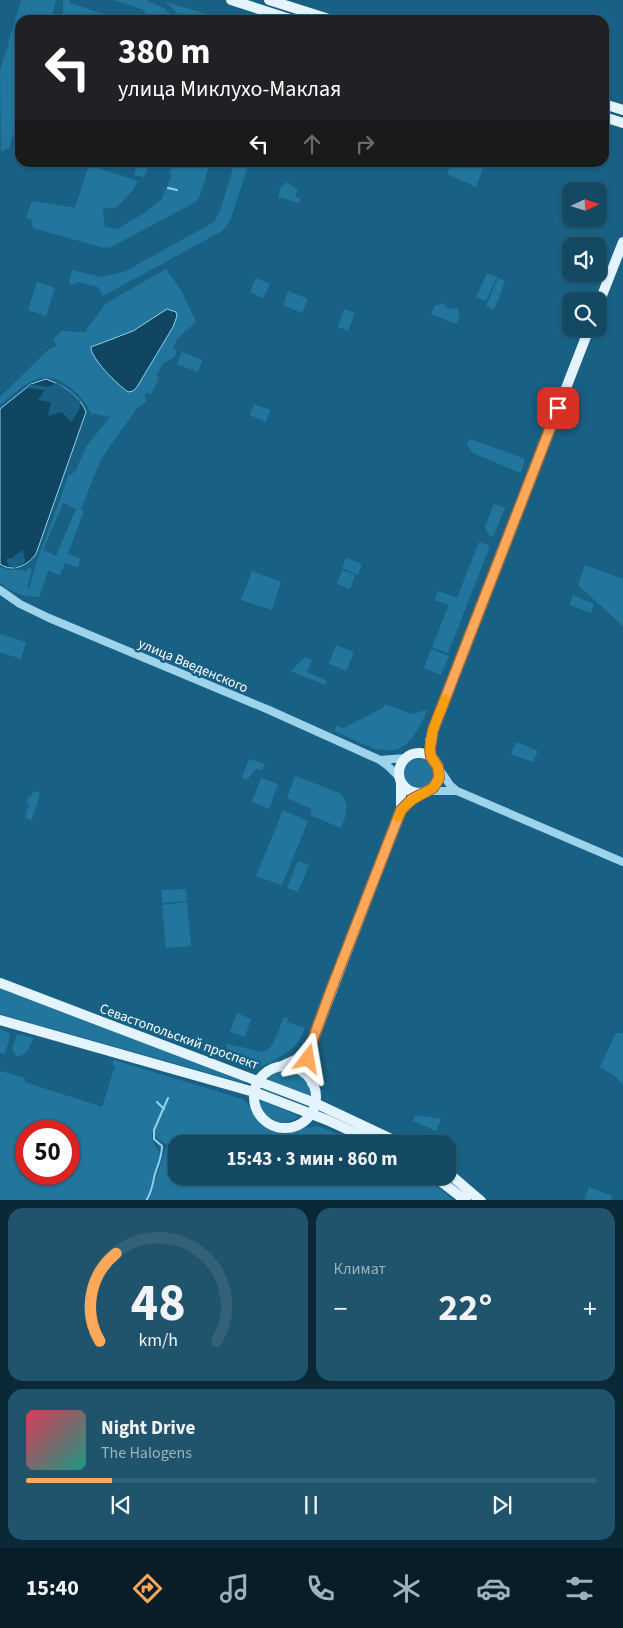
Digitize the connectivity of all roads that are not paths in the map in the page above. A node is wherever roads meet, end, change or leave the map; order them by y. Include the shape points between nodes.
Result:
1 (268, 0) edge
2 (235, 1) edge
3 (278, 15) edge
4 (316, 15) edge
5 (609, 106) edge
6 (623, 110) edge
7 (609, 119) edge
8 (623, 123) edge
9 (623, 242) edge
10 (603, 292) edge
11 (586, 337) edge
12 (0, 590) edge
13 (433, 730) junction
14 (409, 756) junction
15 (431, 757) junction
16 (380, 760) junction
17 (438, 767) junction
18 (400, 780) junction
19 (457, 791) junction
20 (426, 792) junction
21 (401, 810) junction
22 (623, 862) edge
23 (0, 983) edge
24 (0, 1020) edge
25 (312, 1042) junction
26 (276, 1068) junction
27 (258, 1081) junction
28 (312, 1082) junction
29 (254, 1092) junction
30 (315, 1103) junction
31 (311, 1114) junction
32 (359, 1135) edge
33 (383, 1135) edge
34 (456, 1179) edge
35 (446, 1185) edge
36 (466, 1200) edge
37 (481, 1200) edge

1 - 4 main road
2 - 3 main road
5 - 6 main road
7 - 8 main road
9 - 10 main road
11 - 13 main road
12 - 16 street, улица Введенского via 49,618
13 - 14 main road
13 - 15 main road
14 - 15 main road via 422,753
14 - 16 street, улица Введенского
14 - 18 main road via 400,767
15 - 17 main road
16 - 18 street, улица Введенского
17 - 19 street
17 - 20 main road via 439,778
18 - 20 main road via 410,791
18 - 21 main road
19 - 20 street
19 - 22 street
20 - 21 main road
21 - 25 main road
23 - 27 main road, Севастопольский проспект
24 - 29 main road, Севастопольский проспект
25 - 26 main road via 297,1059
25 - 28 main road via 308,1066
26 - 27 main road
26 - 28 main road via 297,1069
27 - 29 main road
27 - 30 main road, Севастопольский проспект
28 - 30 main road
29 - 31 main road, Севастопольский проспект
29 - 31 main road via 255,1108 269,1123 288,1126
30 - 31 main road
30 - 33 main road, Севастопольский проспект
31 - 32 main road, Севастопольский проспект
34 - 37 main road
35 - 36 main road

